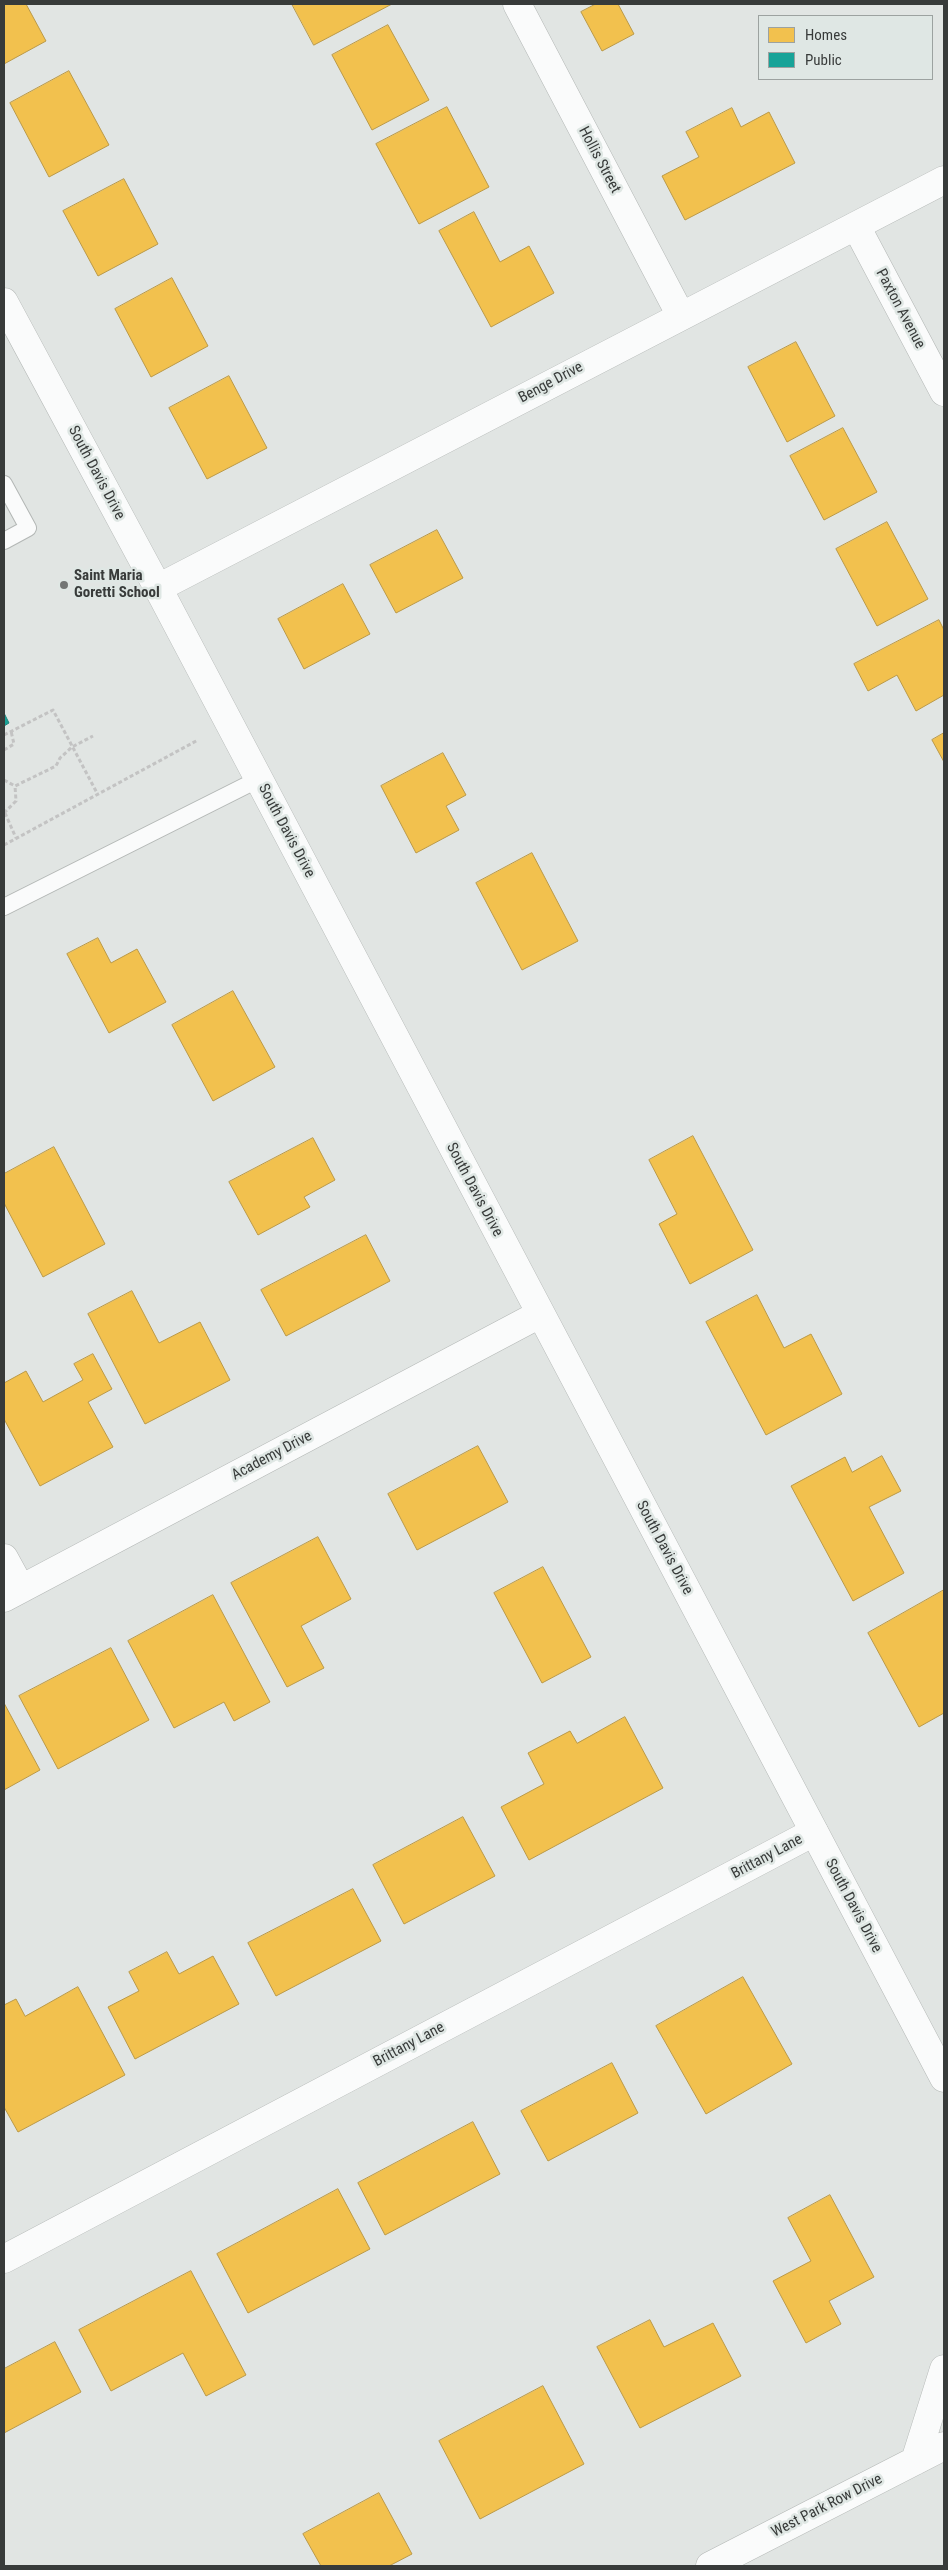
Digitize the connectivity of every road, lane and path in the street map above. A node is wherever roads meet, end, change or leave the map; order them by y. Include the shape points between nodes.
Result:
1 (517, 4) edge
2 (944, 180) edge
3 (856, 226) junction
4 (4, 302) edge
5 (681, 316) junction
6 (944, 392) edge
7 (4, 484) edge
8 (4, 541) edge
9 (158, 588) junction
10 (11, 731) junction
11 (4, 735) edge
12 (93, 736) dead end
13 (198, 740) dead end
14 (72, 748) junction
15 (4, 750) edge
16 (259, 779) junction
17 (4, 780) edge
18 (15, 786) junction
19 (97, 794) junction
20 (4, 813) edge
21 (16, 838) junction
22 (4, 845) edge
23 (4, 906) edge
24 (540, 1314) junction
25 (4, 1558) edge
26 (12, 1593) edge
27 (814, 1832) junction
28 (944, 2078) edge
29 (4, 2259) edge
30 (944, 2369) edge
31 (944, 2446) edge
32 (915, 2461) junction
33 (710, 2566) edge

1 - 5 street, Hollis Street
2 - 3 street, Benge Drive
3 - 5 street, Benge Drive
3 - 6 street, Paxton Avenue
4 - 9 street, South Davis Drive
5 - 9 street, Benge Drive
7 - 8 lane via 28,528
9 - 16 street, South Davis Drive
10 - 11 path
10 - 14 path via 53,710
10 - 15 path via 14,744
12 - 14 path
13 - 19 path
14 - 18 path via 56,766
14 - 19 path
16 - 23 lane
16 - 24 street, South Davis Drive
17 - 18 path
18 - 20 path via 16,801
19 - 21 path
20 - 21 path
21 - 22 path
24 - 26 street, Academy Drive
24 - 27 street, South Davis Drive
25 - 26 street
27 - 28 street, South Davis Drive
27 - 29 street, Brittany Lane
30 - 32 street
31 - 32 street, West Park Row Drive
32 - 33 street, West Park Row Drive

